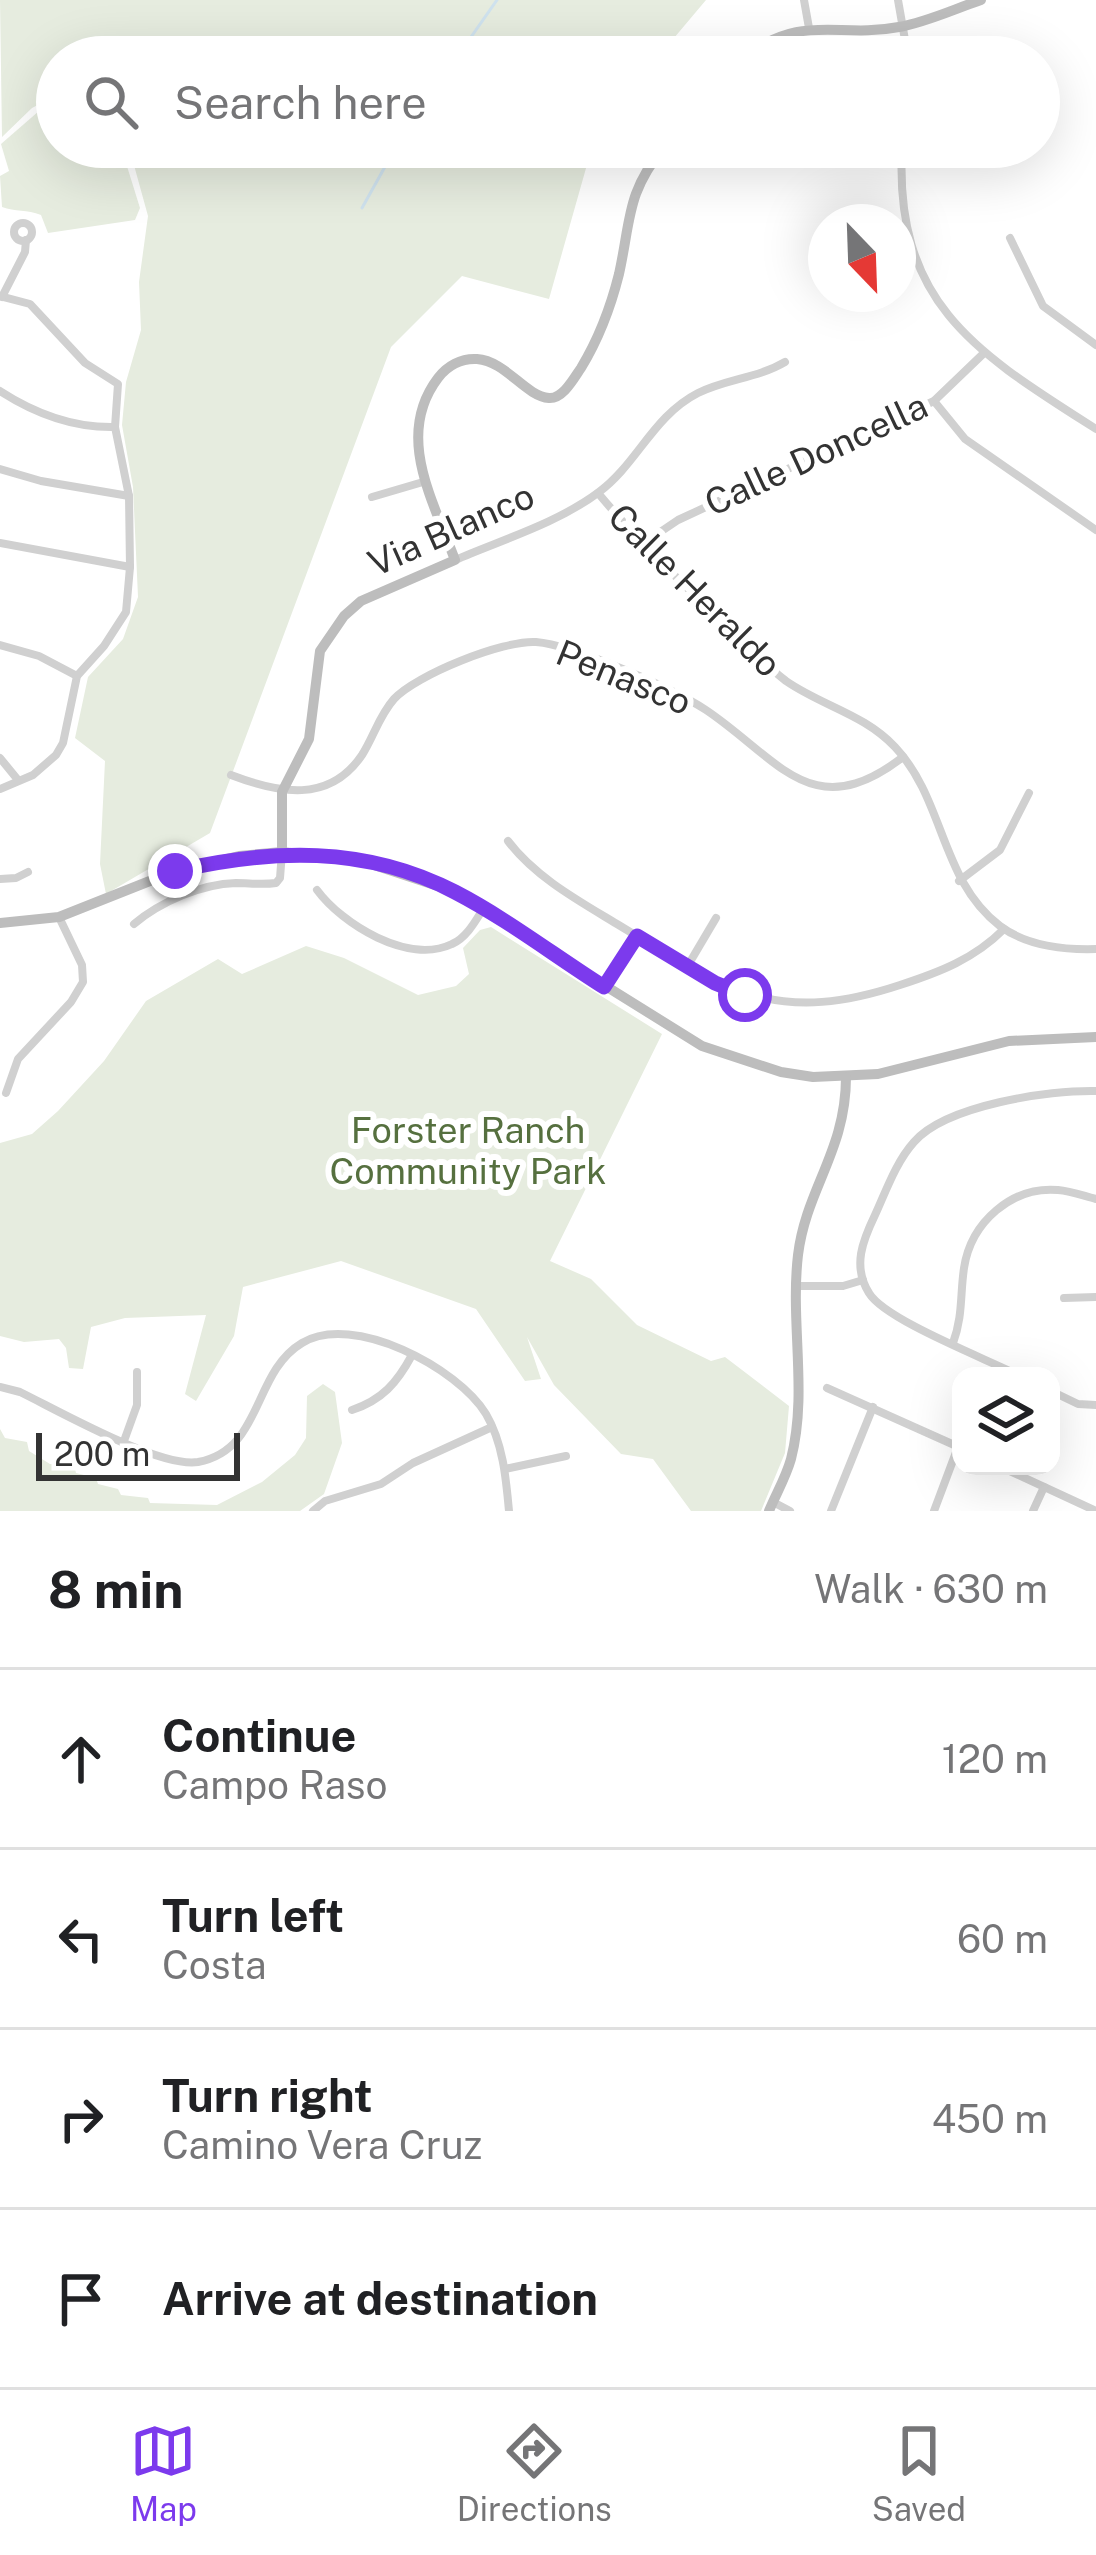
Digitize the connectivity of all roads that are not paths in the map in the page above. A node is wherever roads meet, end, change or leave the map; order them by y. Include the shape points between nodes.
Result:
1 (804, 0) edge
2 (898, 0) edge
3 (981, 0) edge
4 (902, 27) junction
5 (809, 28) junction
6 (786, 36) edge
7 (904, 36) edge
8 (650, 168) edge
9 (901, 168) edge
10 (1010, 238) dead end
11 (26, 240) dead end
12 (1, 297) edge
13 (1096, 345) edge
14 (983, 354) junction
15 (785, 362) dead end
16 (0, 391) edge
17 (934, 401) junction
18 (115, 427) junction
19 (1096, 429) edge
20 (0, 469) edge
21 (423, 482) junction
22 (598, 493) junction
23 (129, 496) junction
24 (371, 497) dead end
25 (1096, 530) edge
26 (0, 543) edge
27 (641, 545) junction
28 (454, 560) junction
29 (130, 567) junction
30 (0, 645) edge
31 (77, 676) junction
32 (903, 757) junction
33 (0, 758) edge
34 (231, 775) dead end
35 (19, 781) junction
36 (0, 789) edge
37 (282, 792) junction
38 (1029, 793) dead end
39 (508, 841) dead end
40 (282, 852) junction
41 (28, 872) dead end
42 (0, 879) edge
43 (959, 881) junction
44 (317, 890) dead end
45 (483, 909) junction
46 (59, 917) junction
47 (716, 918) dead end
48 (0, 923) edge
49 (134, 924) dead end
50 (1004, 929) junction
51 (637, 936) junction
52 (1096, 950) edge
53 (687, 968) junction
54 (604, 987) junction
55 (1096, 1036) edge
56 (846, 1077) junction
57 (1096, 1090) edge
58 (6, 1094) dead end
59 (1096, 1199) edge
60 (863, 1280) junction
61 (796, 1286) junction
62 (1096, 1297) edge
63 (1064, 1298) dead end
64 (953, 1343) junction
65 (412, 1355) junction
66 (1002, 1367) edge
67 (137, 1372) dead end
68 (0, 1387) edge
69 (826, 1388) dead end
70 (1060, 1395) edge
71 (1096, 1405) edge
72 (873, 1408) junction
73 (352, 1410) dead end
74 (492, 1427) junction
75 (124, 1441) junction
76 (952, 1444) edge
77 (566, 1456) dead end
78 (952, 1467) edge
79 (505, 1469) junction
80 (1018, 1475) edge
81 (1044, 1487) junction
82 (771, 1507) edge
83 (314, 1511) edge
84 (509, 1511) edge
85 (790, 1511) edge
86 (831, 1511) edge
87 (934, 1511) edge
88 (1033, 1511) edge
89 (1096, 1511) edge

1 - 5 street
2 - 4 street
3 - 4 street
4 - 5 street
4 - 7 street
5 - 6 street
8 - 21 street via 631,198 603,322 561,395 549,398 479,358 443,370 421,413
9 - 14 street via 916,261 936,302
10 - 13 street via 1043,306
11 - 12 street
12 - 18 street via 29,304 85,363 115,379
14 - 17 street, Calle Doncella
14 - 19 street
15 - 22 street, Via Blanco via 671,411
16 - 18 street via 28,409
17 - 25 street via 965,439
17 - 27 street, Calle Doncella via 678,520
18 - 23 street
20 - 23 street
21 - 24 street
21 - 28 street
22 - 27 street, Calle Heraldo
22 - 28 street, Via Blanco
23 - 29 street
26 - 29 street
27 - 32 street, Calle Heraldo via 776,672 873,727
28 - 37 street, Via Blanco via 344,616 320,651 309,739
29 - 31 street via 121,624
30 - 31 street
31 - 35 street via 63,743 48,765
32 - 37 street, Penasco via 858,785 823,787 778,767 675,693 533,642 500,647 412,684 342,776 314,790
32 - 43 street, Calle Heraldo via 923,784
33 - 35 street
34 - 37 street
35 - 36 street
37 - 40 street, Via Blanco
38 - 43 street via 1000,850
39 - 51 street via 520,858
40 - 45 street via 409,874
40 - 46 street via 175,871
40 - 49 street via 276,884 231,883 183,896
41 - 42 street
43 - 50 street, Calle Heraldo
44 - 45 street via 327,905 410,949 453,944
45 - 54 street
46 - 48 street
46 - 58 street via 83,982 18,1059
47 - 53 street
50 - 52 street, Calle Heraldo via 1050,947
50 - 53 street via 981,951 940,970 808,1004 745,995
51 - 53 street
51 - 54 street
54 - 56 street via 740,1061
55 - 56 street via 1009,1041
56 - 61 street via 842,1128 805,1224
57 - 60 street via 1060,1090 952,1116 914,1141 860,1248
59 - 64 street via 1036,1192 992,1213 968,1249
60 - 61 street
60 - 64 street via 882,1309
61 - 82 street via 795,1433
62 - 63 street
64 - 66 street
65 - 73 street via 376,1401
65 - 74 street via 457,1379
65 - 75 street via 367,1337 327,1334 282,1359 248,1430 224,1453 168,1462
67 - 75 street via 137,1405
68 - 75 street
69 - 72 street
70 - 71 street
72 - 76 street
72 - 86 street
74 - 79 street
74 - 83 street
77 - 79 street
78 - 87 street
79 - 84 street
80 - 81 street
81 - 88 street
81 - 89 street
82 - 85 street

